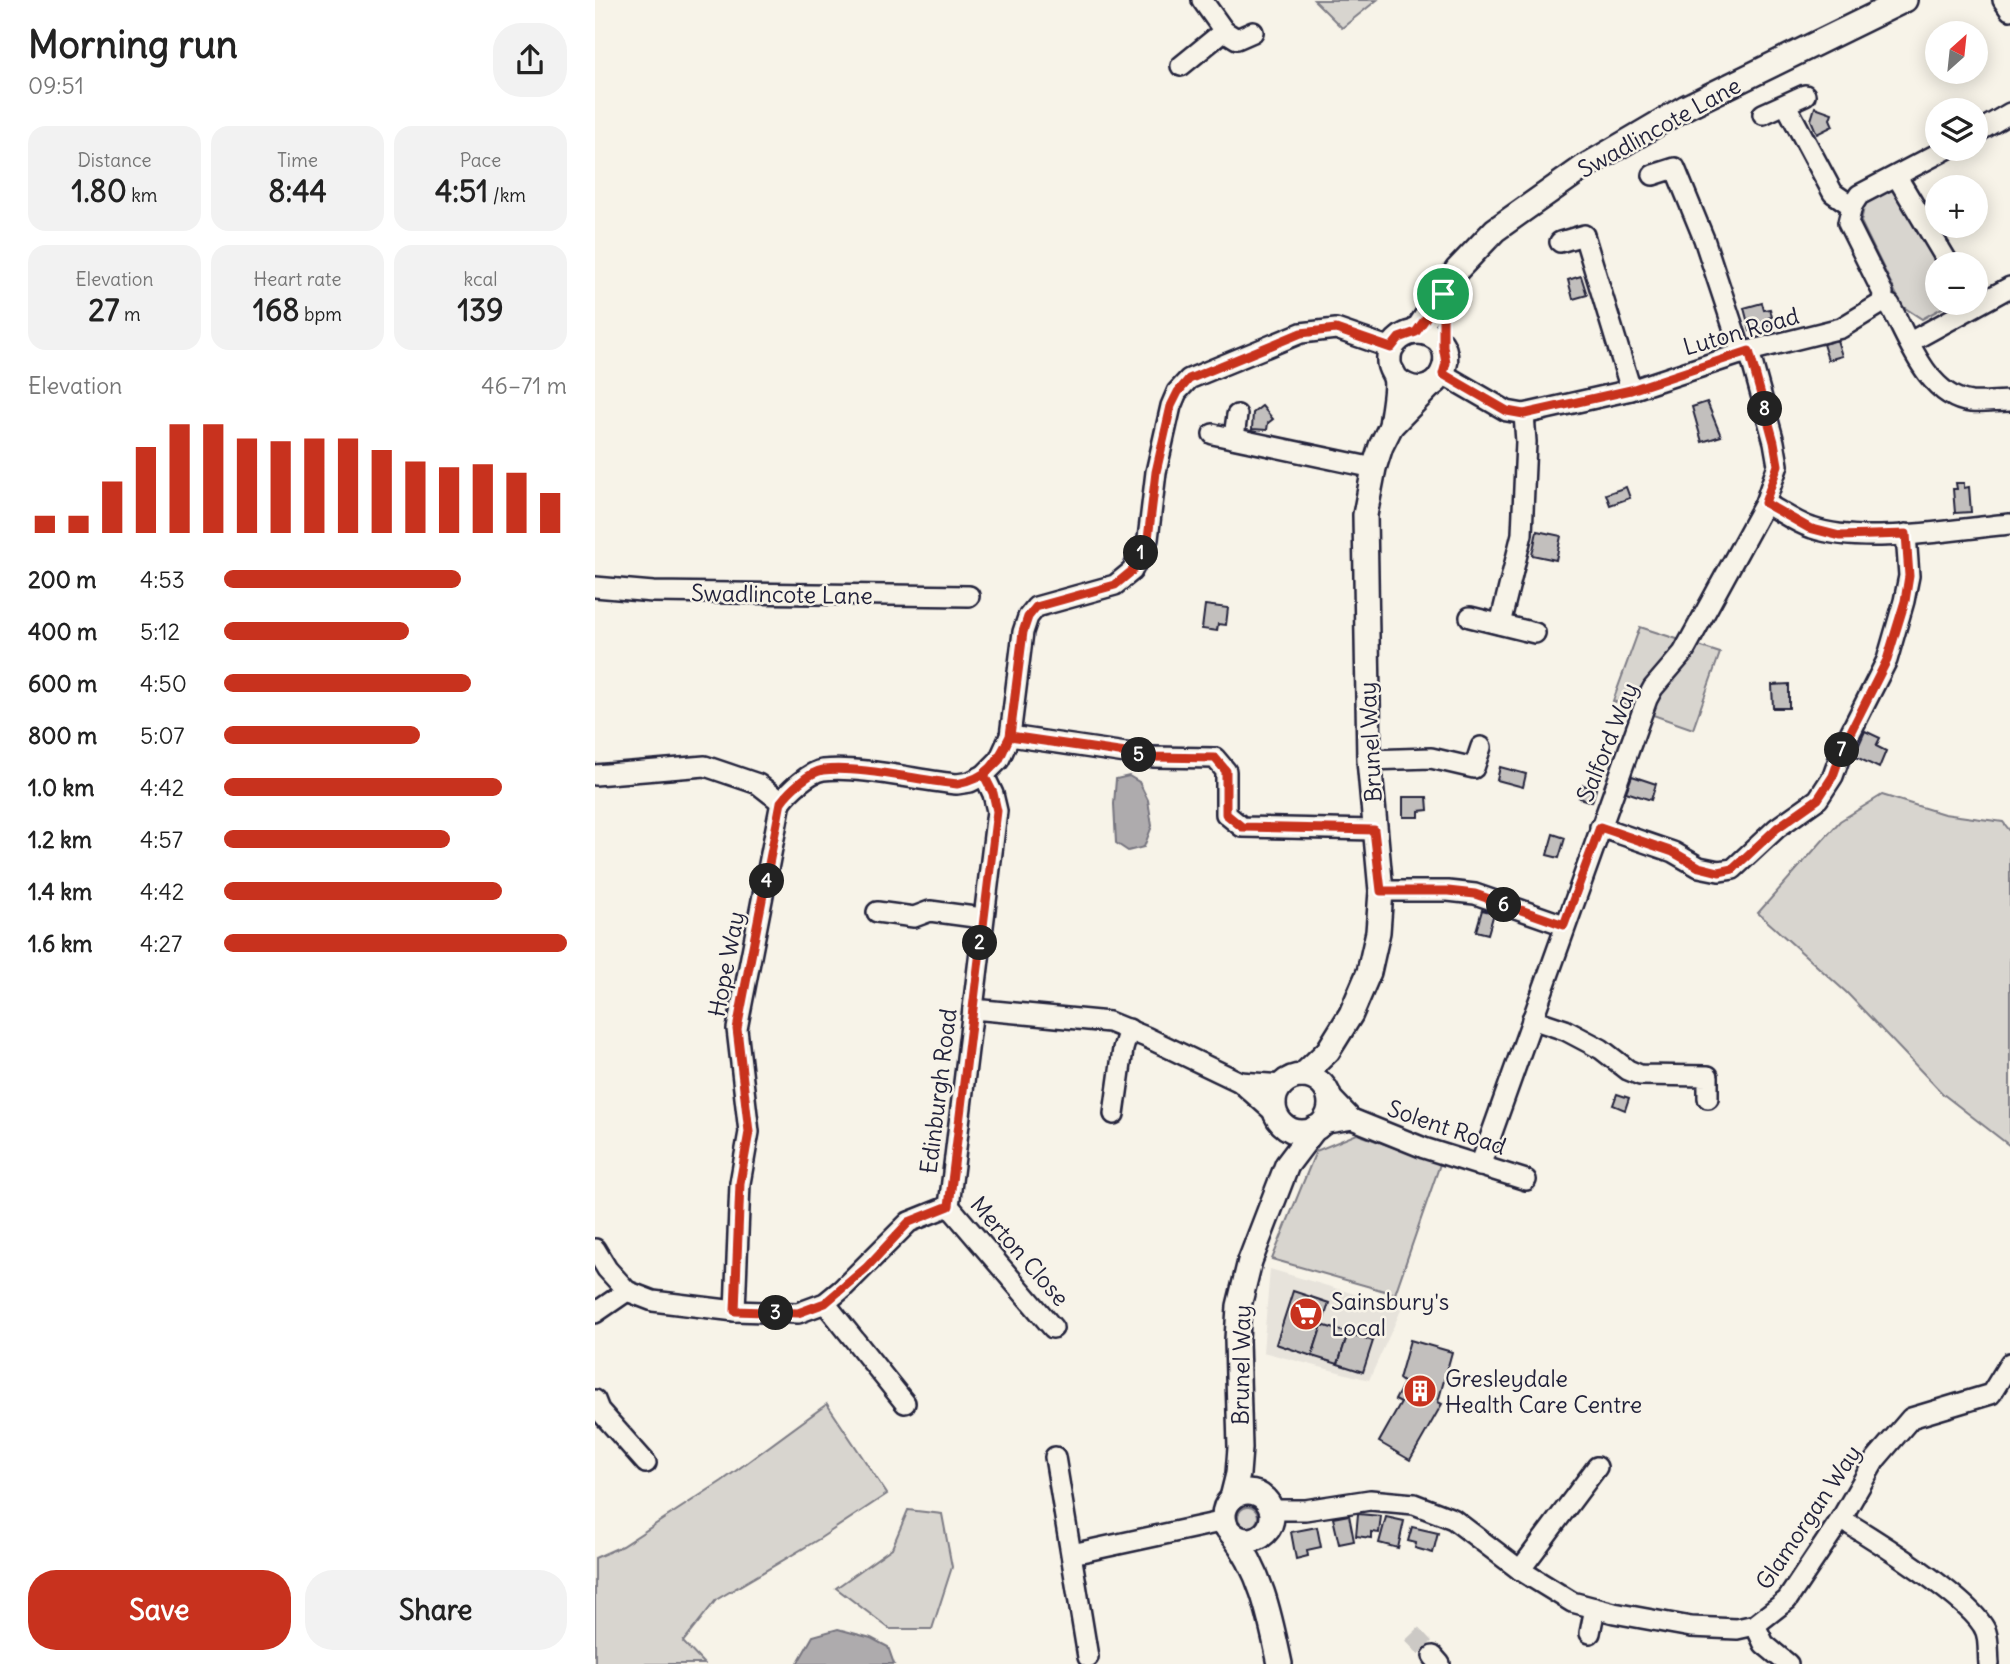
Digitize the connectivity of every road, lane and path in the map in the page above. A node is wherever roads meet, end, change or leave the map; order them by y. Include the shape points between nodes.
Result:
1 (1202, 0) edge
2 (1905, 0) edge
3 (2003, 0) edge
4 (2010, 10) edge
5 (1224, 31) junction
6 (1253, 32) dead end
7 (1181, 66) dead end
8 (1805, 95) dead end
9 (1786, 105) junction
10 (2010, 113) edge
11 (1763, 114) dead end
12 (1988, 126) edge
13 (1926, 161) edge
14 (1653, 175) dead end
15 (1897, 177) junction
16 (1852, 206) junction
17 (1560, 242) dead end
18 (1942, 252) edge
19 (2010, 286) edge
20 (1443, 294) junction
21 (1988, 297) edge
22 (1882, 303) junction
23 (1955, 315) edge
24 (1416, 332) junction
25 (1910, 342) junction
26 (1443, 346) junction
27 (1391, 348) junction
28 (1746, 353) junction
29 (1395, 378) junction
30 (1436, 380) junction
31 (1631, 390) junction
32 (2010, 401) edge
33 (1524, 414) junction
34 (1237, 415) dead end
35 (1391, 426) junction
36 (1213, 434) dead end
37 (1234, 437) junction
38 (1374, 468) junction
39 (1765, 503) junction
40 (2010, 524) edge
41 (1906, 534) junction
42 (595, 587) edge
43 (969, 596) dead end
44 (1470, 617) dead end
45 (1500, 624) junction
46 (1535, 633) dead end
47 (1010, 736) junction
48 (1481, 747) dead end
49 (1369, 760) junction
50 (595, 775) edge
51 (984, 775) junction
52 (781, 802) junction
53 (1600, 827) junction
54 (1374, 830) junction
55 (1381, 891) junction
56 (877, 912) dead end
57 (982, 918) junction
58 (1564, 925) junction
59 (973, 1009) junction
60 (1532, 1019) junction
61 (1129, 1029) junction
62 (1328, 1051) junction
63 (1292, 1080) junction
64 (1240, 1082) junction
65 (1327, 1092) junction
66 (1708, 1098) dead end
67 (1114, 1114) dead end
68 (1279, 1118) junction
69 (1352, 1119) junction
70 (1318, 1126) junction
71 (1287, 1165) junction
72 (1480, 1166) junction
73 (1526, 1180) dead end
74 (949, 1206) junction
75 (595, 1249) edge
76 (627, 1291) junction
77 (825, 1303) junction
78 (735, 1311) junction
79 (595, 1313) edge
80 (1053, 1328) dead end
81 (2010, 1363) edge
82 (595, 1400) edge
83 (905, 1403) dead end
84 (1240, 1448) junction
85 (1055, 1457) dead end
86 (646, 1463) dead end
87 (1597, 1467) dead end
88 (1232, 1498) junction
89 (1268, 1510) junction
90 (1841, 1519) junction
91 (1229, 1527) junction
92 (1072, 1554) junction
93 (1520, 1570) junction
94 (1595, 1608) junction
95 (1270, 1614) junction
96 (1755, 1625) junction
97 (1590, 1633) dead end
98 (1089, 1657) dead end
99 (1280, 1664) edge
100 (1788, 1664) edge
101 (1989, 1664) edge

1 - 5 street
2 - 20 street, Swadlincote Lane via 1686,107 1584,167 1495,230 1457,270
3 - 4 street
5 - 6 street via 1237,39
5 - 7 street
8 - 9 street
9 - 11 street
9 - 16 street via 1833,193
10 - 12 street
13 - 15 street
14 - 28 street, Salford Way via 1675,168
15 - 16 street via 1859,195
15 - 18 street
16 - 22 street via 1848,223 1883,293
17 - 31 street via 1584,235
19 - 21 street
20 - 24 street, Swadlincote Lane
20 - 26 street
22 - 25 street via 1889,305
22 - 28 street, Luton Road via 1841,328
23 - 25 street
24 - 26 street via 1433,336
24 - 27 street via 1399,338
25 - 32 street via 1931,380 1947,394 1970,402
26 - 30 street via 1446,363
27 - 29 street via 1389,362
27 - 47 street via 1336,329 1301,333 1189,379 1171,406 1156,472 1148,539 1132,571 1115,585 1036,607 1028,617
28 - 31 street, Luton Road
28 - 39 street, Salford Way via 1778,465
29 - 30 street via 1413,389
29 - 35 street, Brunel Way
30 - 33 street
30 - 35 street, Brunel Way
31 - 33 street, Luton Road
33 - 45 street via 1522,534
34 - 37 street
35 - 38 street, Brunel Way
36 - 37 street
37 - 38 street
38 - 49 street, Brunel Way via 1365,515
39 - 41 street via 1809,528 1840,536
39 - 53 street, Salford Way via 1683,653 1653,688
40 - 41 street
41 - 53 street via 1909,576 1887,660 1818,799 1777,828 1733,869 1719,872
42 - 43 street, Swadlincote Lane via 653,592
44 - 45 street
45 - 46 street
47 - 51 street via 999,760
47 - 54 street via 1140,755 1215,758 1226,771 1226,814 1242,827
48 - 49 street via 1474,768 1431,758
49 - 54 street, Brunel Way
50 - 52 street via 705,766 758,784
51 - 52 street via 957,784 820,770 790,790
51 - 57 street, Edinburgh Road via 997,811
52 - 78 street, Hope Way via 737,1029 749,1132 740,1183
53 - 58 street, Salford Way
54 - 55 street, Brunel Way
55 - 58 street via 1475,894
55 - 62 street, Brunel Way via 1369,972
56 - 57 street via 913,917 930,911
57 - 59 street, Edinburgh Road
58 - 60 street, Salford Way
59 - 61 street via 1109,1022
59 - 74 street, Edinburgh Road
60 - 66 street via 1565,1030 1640,1075 1708,1076
60 - 72 street, Salford Way
61 - 64 street
61 - 67 street
62 - 63 street, Brunel Way
62 - 65 street, Brunel Way
63 - 64 street
63 - 65 street via 1311,1077
63 - 68 street via 1275,1096
64 - 68 street
65 - 69 street, Solent Road
65 - 70 street via 1329,1111
68 - 70 street via 1297,1131
68 - 71 street, Brunel Way
69 - 70 street, Solent Road
69 - 72 street, Solent Road
70 - 71 street, Brunel Way
71 - 84 street, Brunel Way via 1250,1261 1239,1306
72 - 73 street, Solent Road
74 - 77 street, Edinburgh Road via 909,1222
74 - 80 street, Merton Close
75 - 76 street
76 - 78 street, Edinburgh Road via 653,1301
76 - 79 street
77 - 78 street, Edinburgh Road via 798,1313
77 - 83 street
81 - 90 street, Glamorgan Way via 1991,1394 1910,1418 1875,1460
82 - 86 street
84 - 88 street, Brunel Way
84 - 89 street, Brunel Way via 1247,1473
85 - 92 street
87 - 93 street
88 - 89 street via 1247,1492
88 - 91 street, Brunel Way via 1227,1505
89 - 91 street via 1267,1531 1254,1539 1246,1540
89 - 93 street via 1305,1510 1370,1500 1414,1504 1453,1519
89 - 95 street via 1265,1550
90 - 96 street, Glamorgan Way via 1787,1600
90 - 101 street via 1969,1608 1986,1631
91 - 92 street
91 - 95 street via 1259,1578
92 - 98 street
93 - 94 street via 1572,1602
94 - 96 street via 1691,1627
94 - 97 street
95 - 99 street
96 - 100 street via 1764,1644

